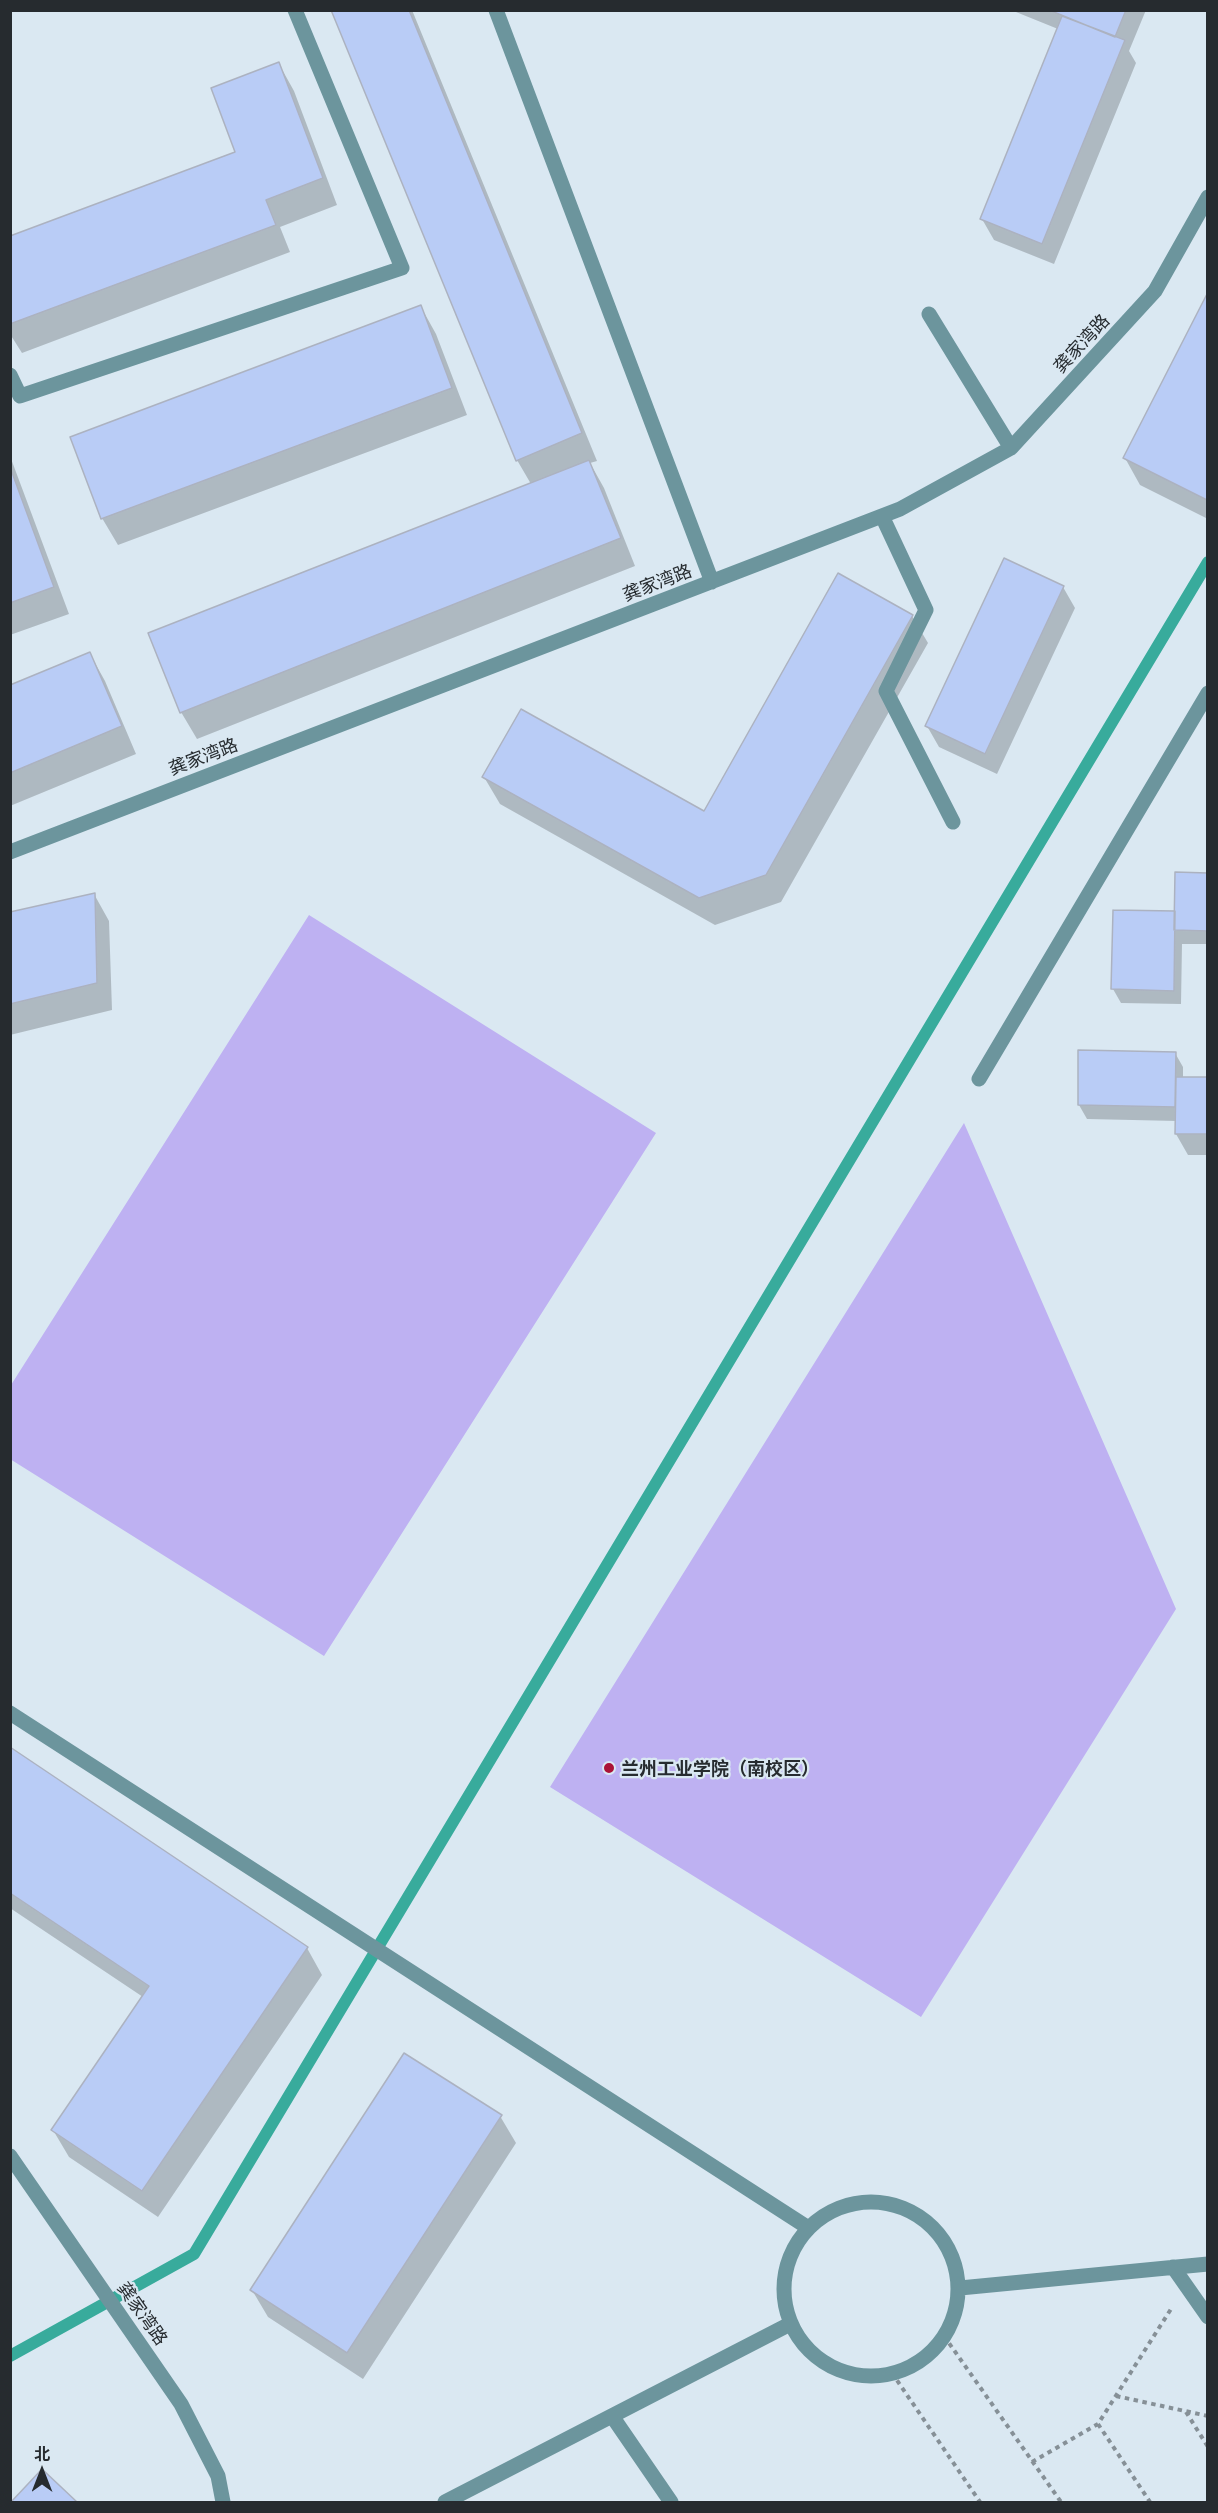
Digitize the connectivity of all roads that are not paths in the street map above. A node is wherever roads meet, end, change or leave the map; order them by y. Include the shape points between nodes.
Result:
1 (295, 10) edge
2 (496, 10) edge
3 (1208, 197) edge
4 (929, 314) dead end
5 (10, 375) edge
6 (1011, 448) junction
7 (882, 516) junction
8 (712, 582) junction
9 (1208, 693) edge
10 (952, 822) dead end
11 (10, 852) edge
12 (979, 1079) dead end
13 (10, 1713) edge
14 (10, 2156) edge
15 (807, 2227) junction
16 (1208, 2264) edge
17 (1173, 2267) junction
18 (960, 2288) junction
19 (1208, 2317) edge
20 (790, 2324) junction
21 (612, 2416) junction
22 (223, 2502) edge
23 (445, 2502) edge
24 (671, 2502) edge

1 - 5 street via 402,268 20,396
2 - 8 street
3 - 6 street, 龚家湾路 via 1155,291
4 - 6 street
6 - 7 street, 龚家湾路
7 - 8 street, 龚家湾路
7 - 10 street via 926,610 886,691
8 - 11 street, 龚家湾路
9 - 12 street
13 - 15 street
14 - 22 street, 龚家湾路 via 182,2404 218,2476
15 - 18 street via 836,2208 869,2200 903,2207 933,2225 952,2254
15 - 20 street via 789,2257 782,2290
16 - 17 street
17 - 18 street
17 - 19 street
18 - 20 street via 954,2322 934,2351 906,2370 872,2378 838,2371 809,2352
20 - 21 street
21 - 23 street
21 - 24 street

